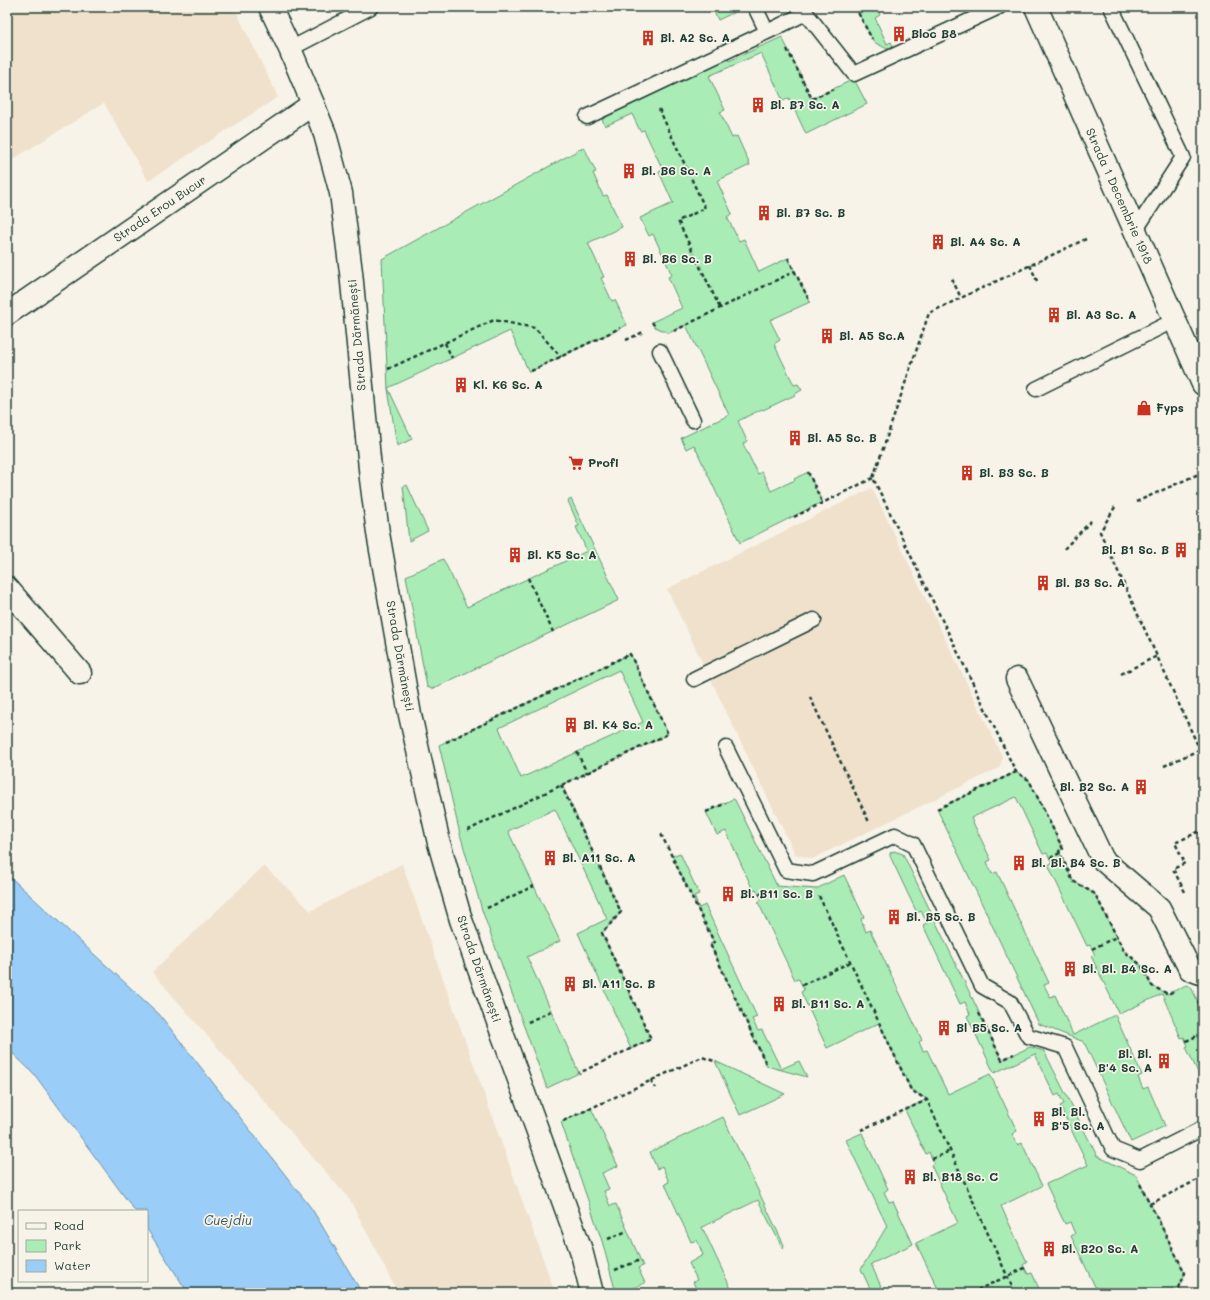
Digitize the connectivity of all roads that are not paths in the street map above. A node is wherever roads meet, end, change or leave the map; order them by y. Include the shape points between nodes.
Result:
1 (270, 7) edge
2 (371, 7) edge
3 (755, 7) edge
4 (999, 7) edge
5 (1036, 7) edge
6 (1111, 7) edge
7 (767, 32) junction
8 (290, 49) junction
9 (313, 104) junction
10 (586, 117) dead end
11 (1135, 231) junction
12 (7, 314) edge
13 (1175, 320) junction
14 (660, 351) dead end
15 (1203, 384) edge
16 (1036, 389) dead end
17 (693, 420) dead end
18 (7, 588) edge
19 (814, 620) dead end
20 (80, 673) dead end
21 (694, 679) dead end
22 (1017, 679) dead end
23 (726, 748) dead end
24 (1203, 974) edge
25 (1203, 1128) edge
26 (592, 1293) edge

1 - 8 street, Strada Dărmănești
2 - 8 lane
3 - 7 lane
4 - 7 lane via 854,74 806,13
5 - 11 street, Strada 1 Decembrie 1918
6 - 11 lane via 1183,158
7 - 10 lane
8 - 9 street, Strada Dărmănești
9 - 12 street, Strada Erou Bucur
9 - 26 street, Strada Dărmănești via 325,134 342,193 378,533 410,715 439,843 464,927 581,1250
11 - 13 street, Strada 1 Decembrie 1918
13 - 15 street, Strada 1 Decembrie 1918
13 - 16 lane
14 - 17 lane
18 - 20 street
19 - 21 lane
22 - 24 street via 1103,860 1159,908 1190,969
23 - 25 lane via 786,870 813,874 895,835 913,844 982,986 1010,1002 1028,1036 1065,1047 1113,1149 1140,1160

